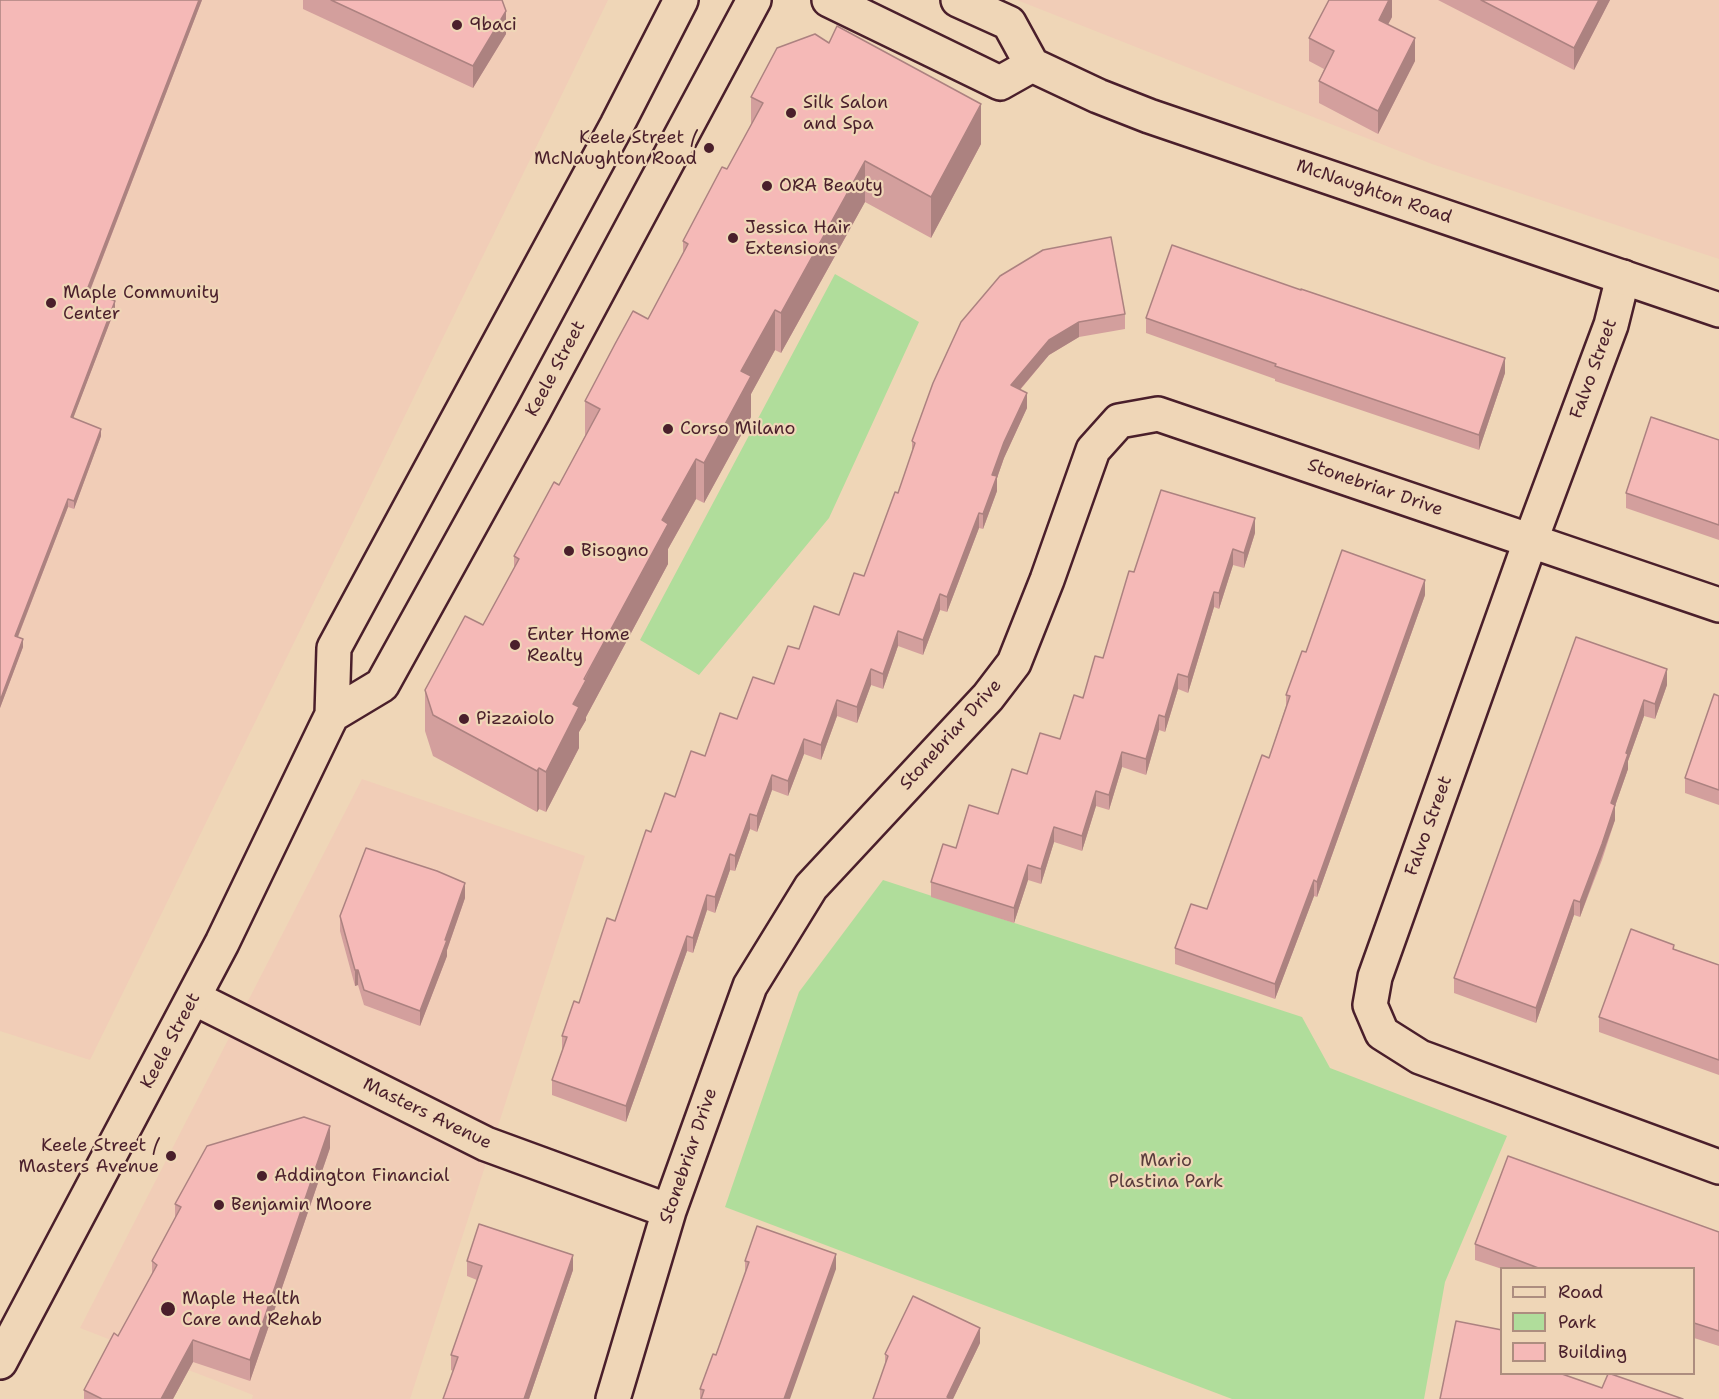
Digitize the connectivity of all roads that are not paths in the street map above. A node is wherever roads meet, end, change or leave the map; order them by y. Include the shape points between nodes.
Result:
1 (681, 0) edge
2 (754, 0) edge
3 (829, 0) edge
4 (958, 0) edge
5 (1032, 65) junction
6 (1623, 277) junction
7 (1719, 310) edge
8 (1530, 542) junction
9 (1719, 605) edge
10 (332, 715) junction
11 (194, 998) junction
12 (1719, 1167) edge
13 (669, 1211) junction
14 (0, 1362) edge
15 (613, 1399) edge

1 - 10 street, Keele Street via 334,648
2 - 10 street, Keele Street via 534,412 382,686
3 - 5 street via 1000,83
4 - 5 street via 1009,23
5 - 6 street, McNaughton Road via 1149,116
6 - 7 street, McNaughton Road
6 - 8 street, Falvo Street via 1611,326
8 - 9 street, Stonebriar Drive
8 - 12 street, Falvo Street via 1375,977 1370,1005 1382,1033 1420,1057
8 - 13 street, Stonebriar Drive via 1158,414 1119,421 1093,450 1014,663 988,697 811,887 750,987
10 - 11 street, Keele Street
11 - 13 street, Masters Avenue via 486,1144
11 - 14 street, Keele Street
13 - 15 street, Stonebriar Drive

